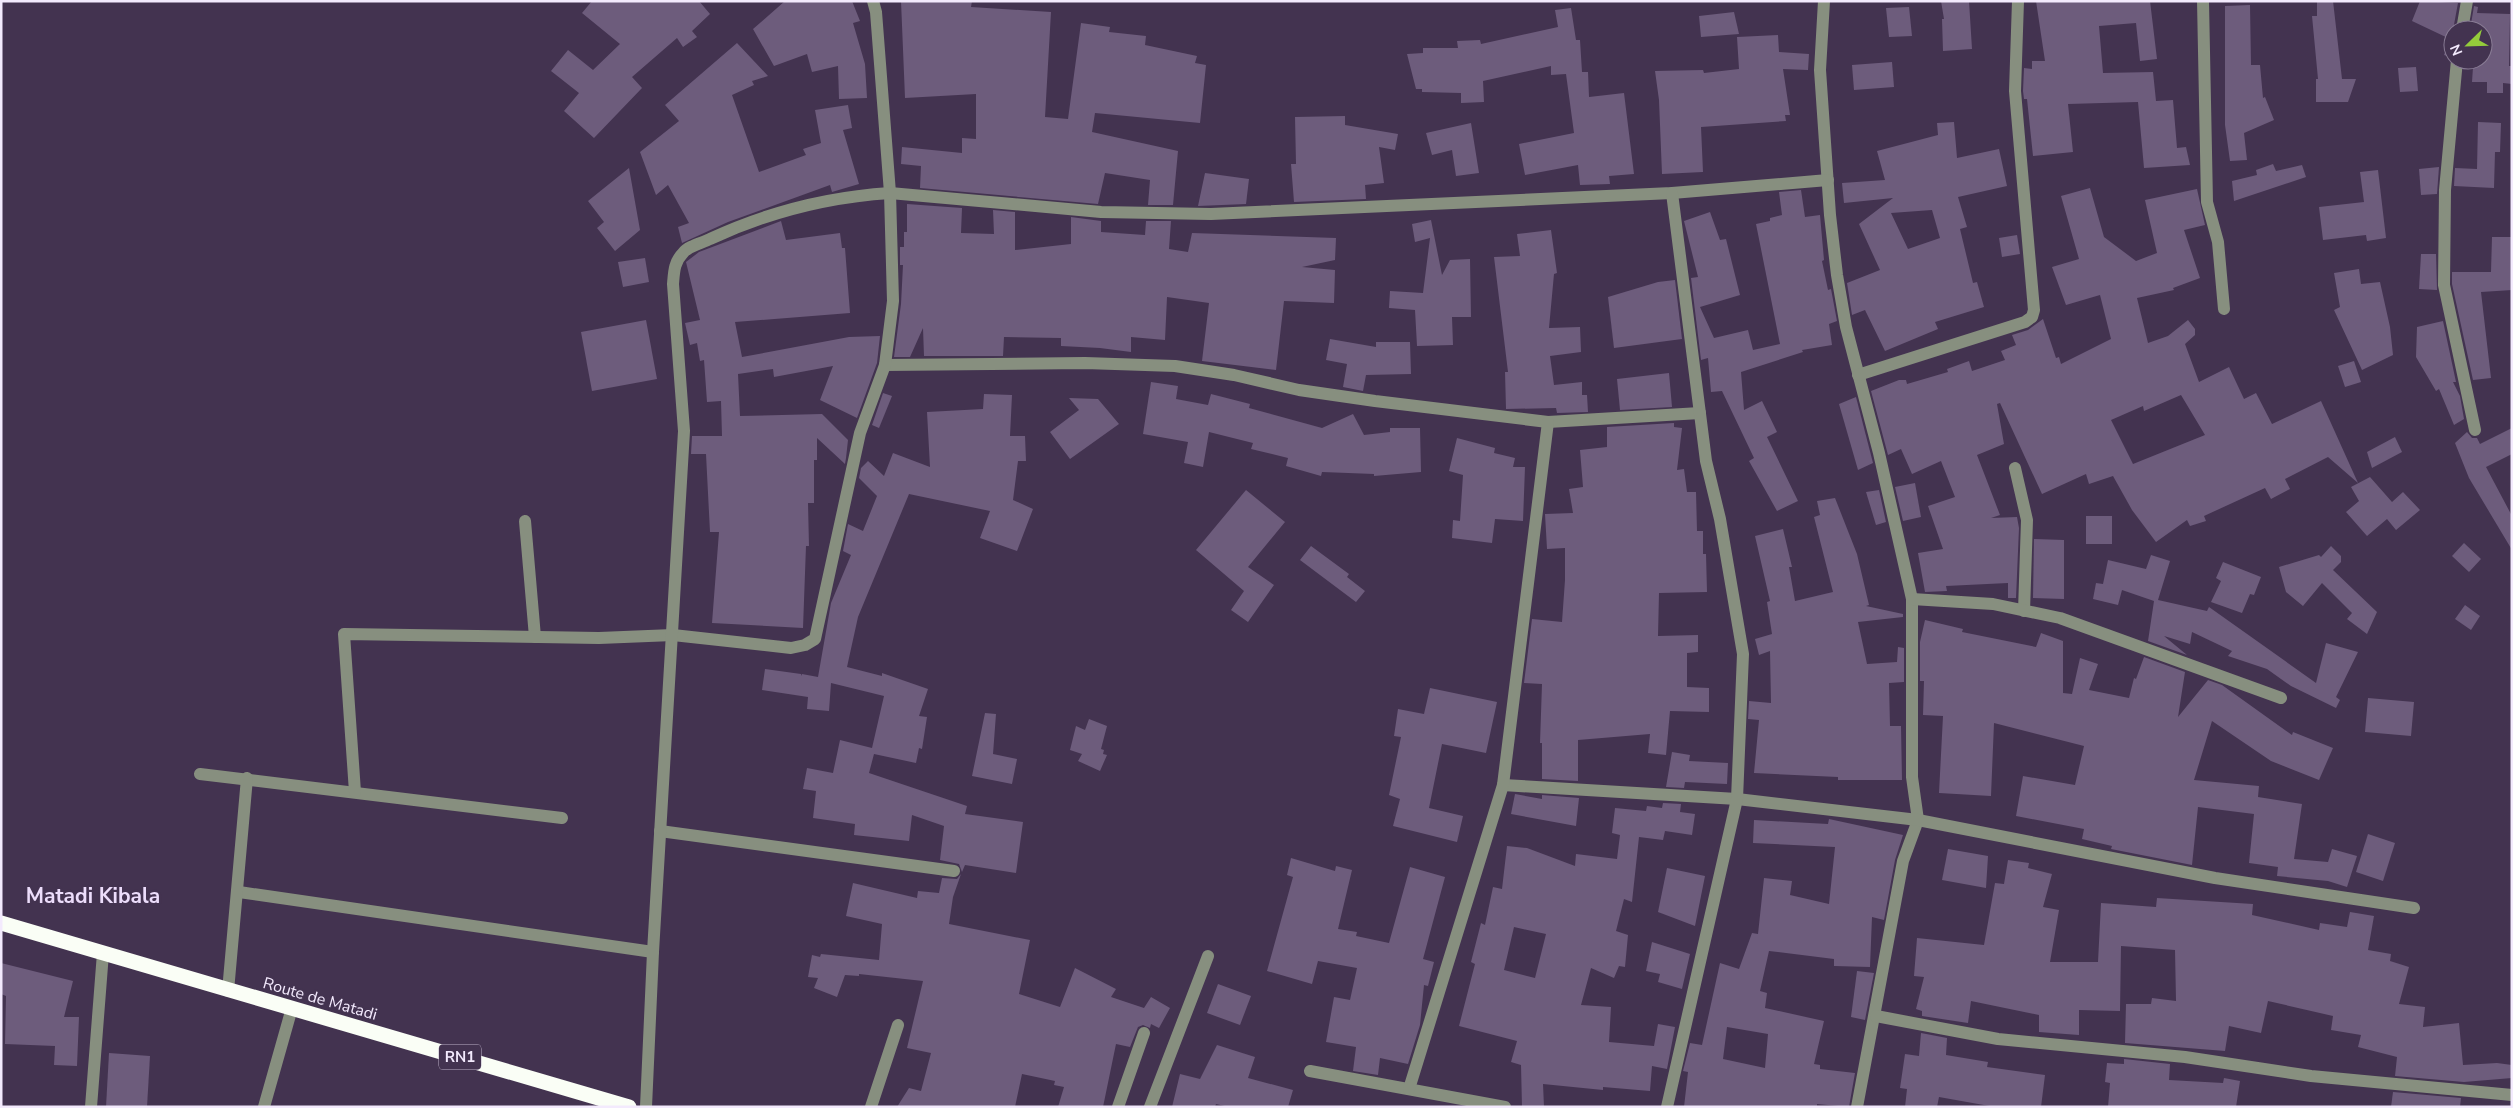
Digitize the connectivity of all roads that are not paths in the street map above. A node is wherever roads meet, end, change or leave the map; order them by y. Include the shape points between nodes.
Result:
1 (873, 1) edge
2 (1824, 1) edge
3 (2018, 1) edge
4 (2203, 1) edge
5 (2467, 1) edge
6 (2464, 20) edge
7 (2457, 70) edge
8 (1828, 180) junction
9 (890, 193) junction
10 (1672, 193) junction
11 (2224, 309) dead end
12 (885, 365) junction
13 (1858, 375) junction
14 (1700, 413) junction
15 (1548, 422) junction
16 (2476, 430) dead end
17 (2015, 468) dead end
18 (525, 521) dead end
19 (1912, 599) junction
20 (2024, 611) junction
21 (673, 635) junction
22 (535, 637) junction
23 (2281, 698) dead end
24 (200, 774) dead end
25 (247, 778) junction
26 (1503, 785) junction
27 (355, 792) junction
28 (1737, 799) junction
29 (562, 818) dead end
30 (1918, 820) junction
31 (660, 831) junction
32 (954, 871) dead end
33 (239, 892) junction
34 (2414, 908) dead end
35 (1, 923) edge
36 (653, 952) junction
37 (103, 953) junction
38 (1208, 956) dead end
39 (228, 991) junction
40 (292, 1008) junction
41 (1876, 1016) junction
42 (898, 1025) dead end
43 (1144, 1033) dead end
44 (1310, 1072) dead end
45 (1409, 1089) junction
46 (2512, 1095) edge
47 (91, 1107) edge
48 (264, 1107) edge
49 (629, 1107) edge
50 (646, 1107) edge
51 (871, 1107) edge
52 (1118, 1107) edge
53 (1150, 1107) edge
54 (1505, 1107) edge
55 (1667, 1107) edge
56 (1857, 1107) edge

1 - 9 street
2 - 8 street via 1820,70
3 - 13 street via 2015,92 2034,310 2032,317 2025,322
4 - 11 street via 2206,202 2218,242
5 - 6 street
7 - 16 street via 2444,190 2444,285
8 - 10 street
8 - 13 street via 1837,276
9 - 10 street via 1101,212 1211,214
9 - 12 street via 893,301
9 - 21 street via 858,195 799,207 739,226 684,251 675,263 673,284 684,431
10 - 14 street
12 - 15 street via 1085,363 1175,366 1234,374 1299,390
12 - 21 street via 860,433 815,639 791,648
13 - 19 street
14 - 15 street
14 - 28 street via 1706,461 1736,604 1743,654
15 - 26 street
17 - 20 street via 2027,520
18 - 22 street
19 - 20 street via 1993,604
19 - 30 street via 1912,777
20 - 23 street via 2060,618
21 - 22 street
21 - 31 street
22 - 27 street via 344,634
24 - 25 street
25 - 27 street
25 - 33 street
26 - 28 street
26 - 45 street
27 - 29 street
28 - 30 street
28 - 55 street
30 - 34 street via 2215,878
30 - 41 street via 1903,861 1889,926
31 - 32 street
31 - 36 street
33 - 36 street
33 - 39 street
35 - 37 highway, Route de Matadi / RN1
36 - 50 street
37 - 39 highway, Route de Matadi / RN1
37 - 47 street
38 - 53 street
39 - 40 highway, Route de Matadi / RN1
40 - 48 street
40 - 49 highway, Route de Matadi / RN1
41 - 46 street via 1998,1039 2185,1057 2311,1076
41 - 56 street
42 - 51 street
43 - 52 street
44 - 45 street
45 - 54 street

